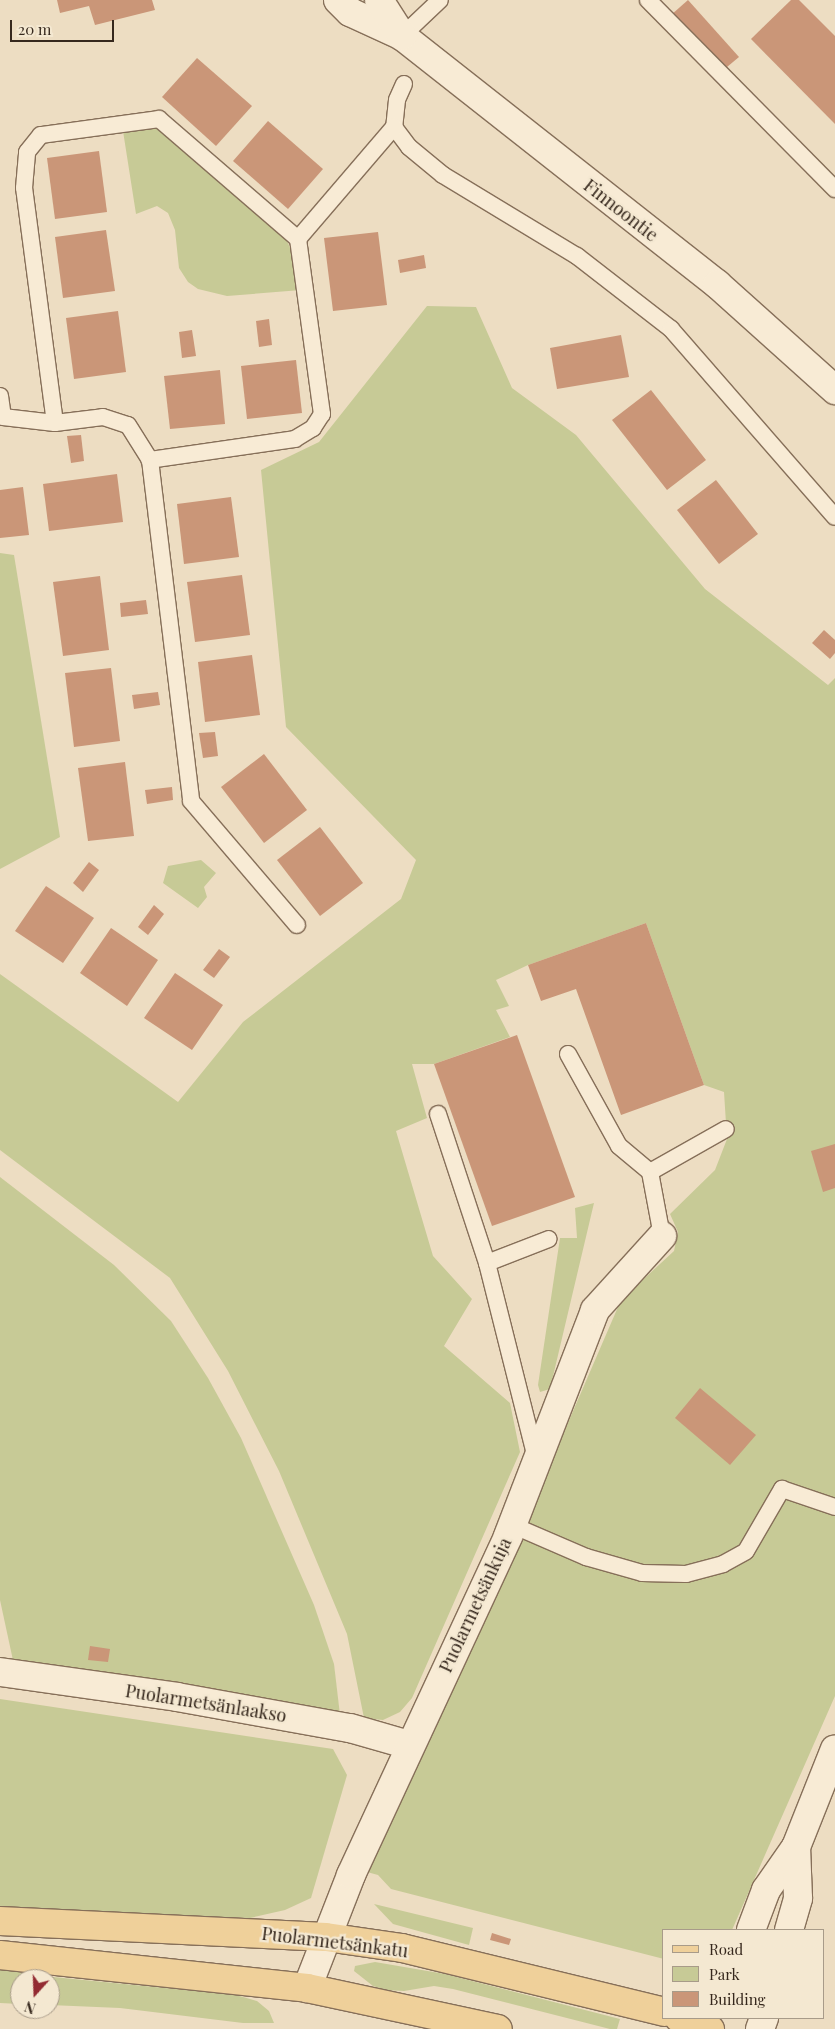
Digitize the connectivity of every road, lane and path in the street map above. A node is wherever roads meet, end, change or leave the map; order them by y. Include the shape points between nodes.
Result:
1 (338, 0) edge
2 (380, 0) edge
3 (440, 0) edge
4 (648, 0) edge
5 (402, 36) junction
6 (404, 84) dead end
7 (394, 127) junction
8 (835, 189) edge
9 (298, 239) junction
10 (835, 390) edge
11 (0, 396) edge
12 (55, 423) junction
13 (150, 460) junction
14 (835, 517) edge
15 (297, 925) dead end
16 (568, 1054) dead end
17 (438, 1114) dead end
18 (726, 1129) dead end
19 (650, 1172) junction
20 (662, 1236) joint
21 (549, 1239) dead end
22 (487, 1263) junction
23 (537, 1460) junction
24 (835, 1507) edge
25 (512, 1525) junction
26 (0, 1672) edge
27 (409, 1746) junction
28 (833, 1761) edge
29 (796, 1847) junction
30 (0, 1921) edge
31 (751, 1929) edge
32 (789, 1929) edge
33 (326, 1937) junction
34 (0, 1955) edge
35 (306, 1988) junction
36 (662, 2012) edge
37 (683, 2019) edge
38 (498, 2029) edge
39 (712, 2029) edge

1 - 5 street, Finnoontie via 350,12
2 - 5 street, Finnoontie
3 - 5 lane
4 - 8 lane
5 - 10 street, Finnoontie via 716,284
6 - 7 lane via 397,100
7 - 9 lane
7 - 14 lane via 409,147 443,175 577,256 671,329
9 - 12 lane via 159,118 41,135 27,152 24,188
9 - 13 lane via 322,414 313,428 295,439
11 - 12 lane via 3,417
12 - 13 lane via 103,417 128,425
13 - 15 lane via 191,801
16 - 19 lane via 619,1146
17 - 22 lane
18 - 19 lane
19 - 20 lane
20 - 23 street, Puolarmetsänkuja via 595,1310
21 - 22 lane
22 - 23 lane
23 - 25 street, Puolarmetsänkuja
24 - 25 lane via 782,1489 746,1551 723,1564 686,1574 642,1573 586,1557
25 - 27 street, Puolarmetsänkuja
26 - 27 street, Puolarmetsänlaakso via 177,1697 340,1726
27 - 33 street, Puolarmetsänkuja
28 - 29 street
29 - 31 street via 766,1890
29 - 32 street via 798,1898
30 - 33 main road, Puolarmetsänkatu
33 - 35 street, Puolarmetsänkuja
33 - 36 main road, Puolarmetsänkatu via 402,1948
34 - 35 main road
35 - 38 main road
37 - 39 main road

